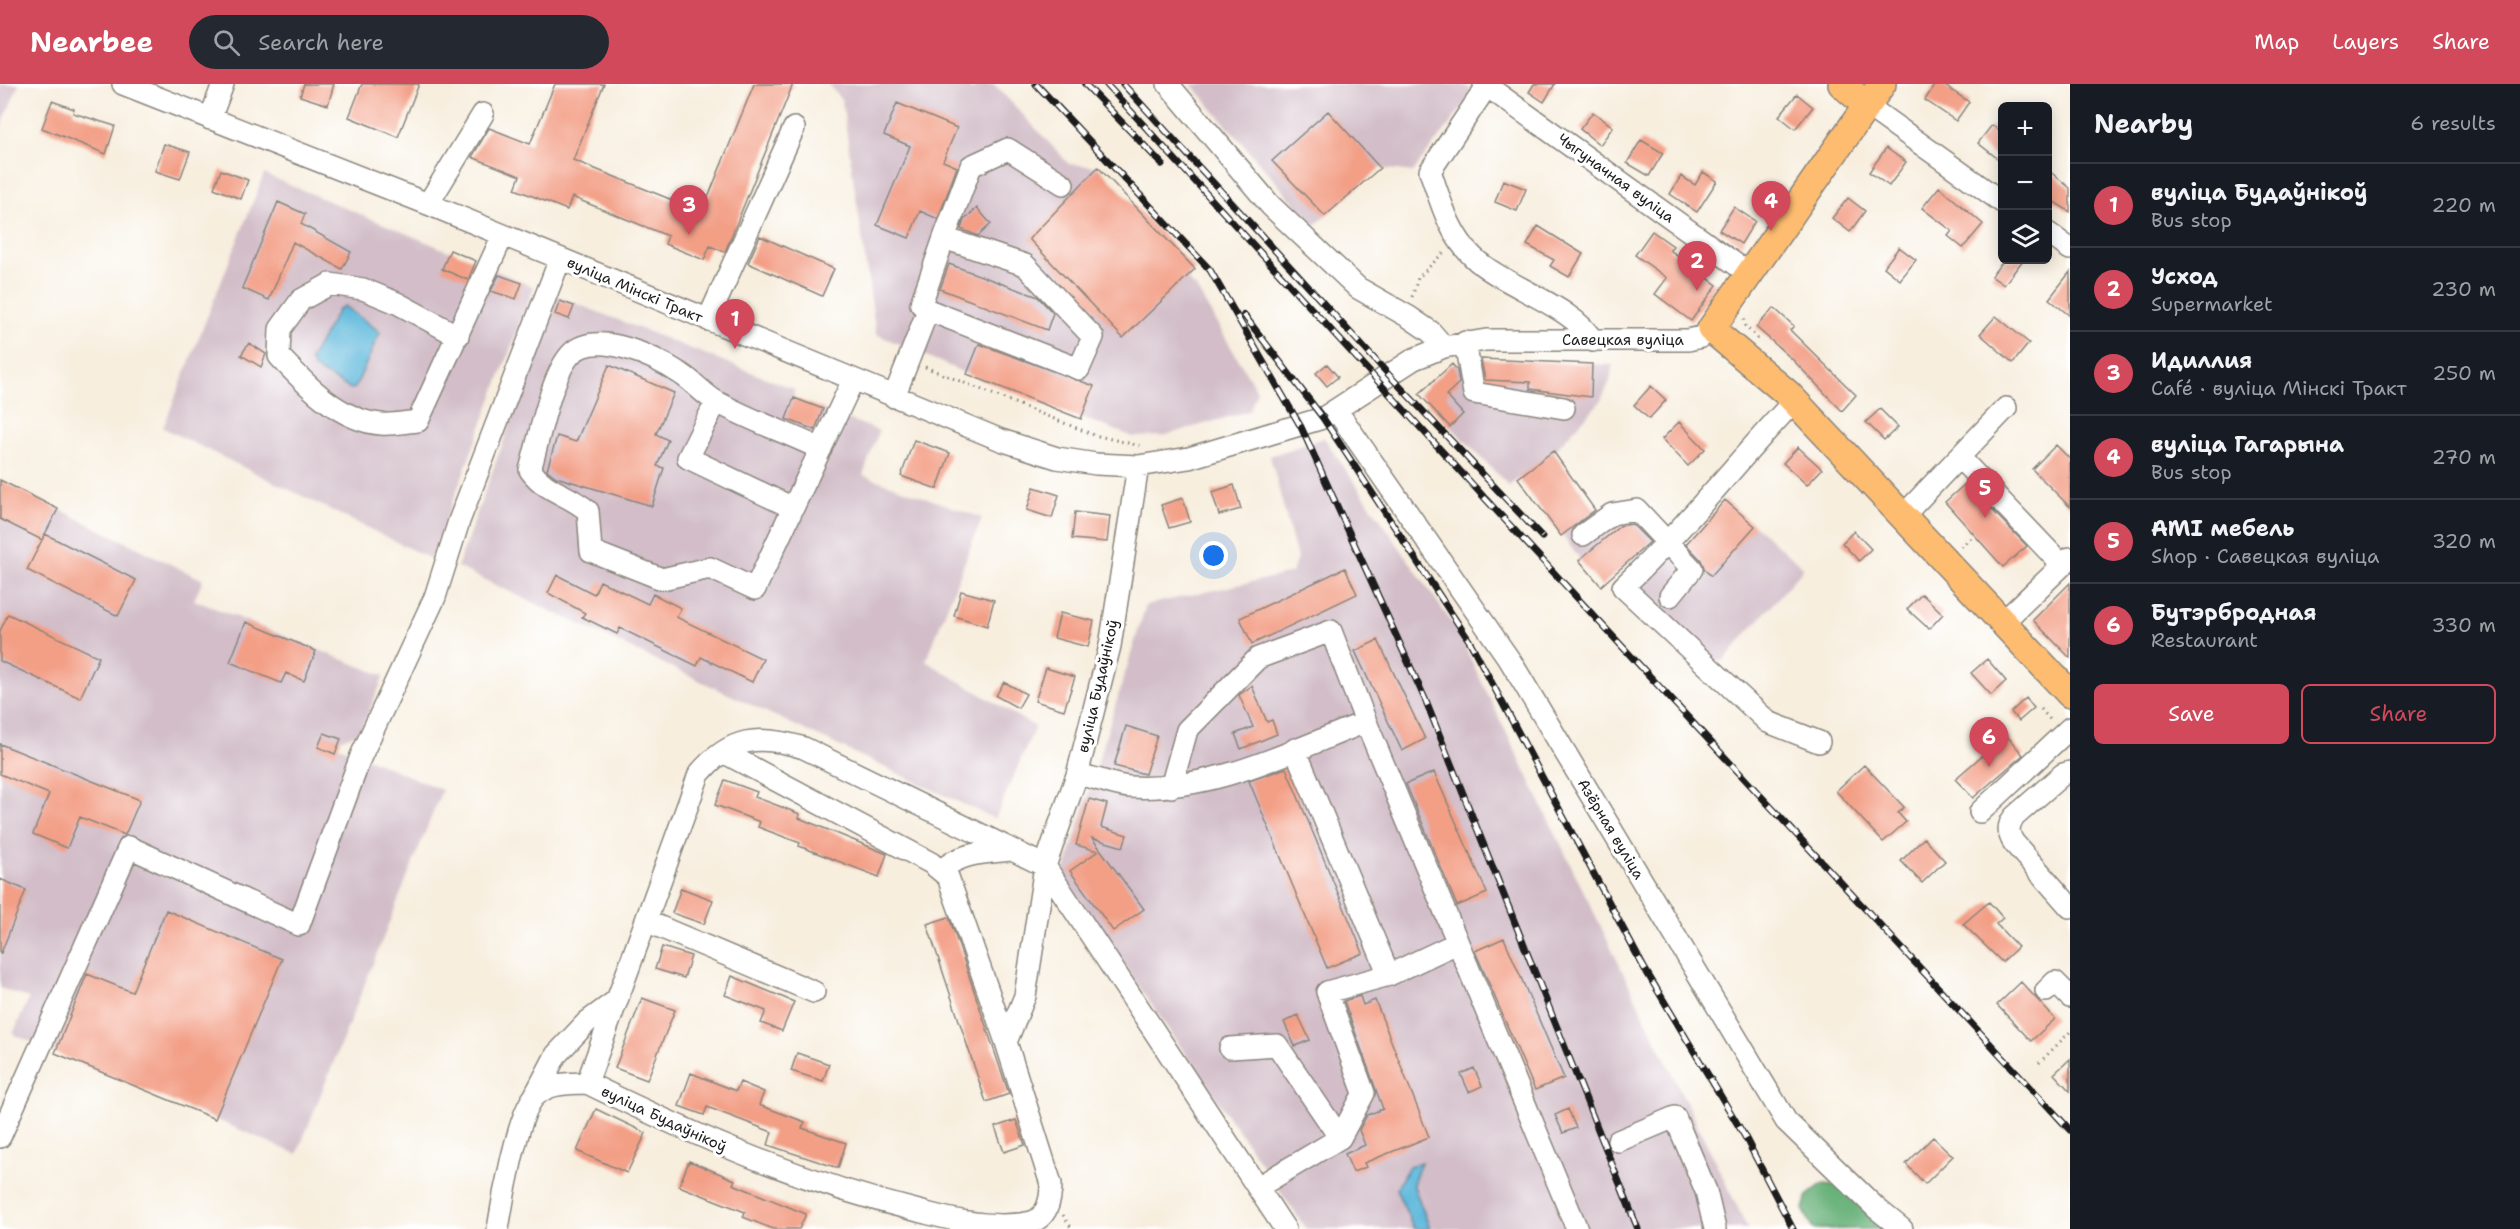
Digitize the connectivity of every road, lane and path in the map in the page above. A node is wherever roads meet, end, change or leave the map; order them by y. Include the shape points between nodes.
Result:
1 (123, 84) edge
2 (223, 84) edge
3 (1168, 84) edge
4 (1842, 84) edge
5 (1882, 84) edge
6 (1485, 85) edge
7 (1866, 105) junction
8 (483, 114) dead end
9 (210, 119) junction
10 (794, 128) dead end
11 (1063, 184) dead end
12 (1998, 199) edge
13 (428, 204) junction
14 (503, 235) junction
15 (2052, 237) edge
16 (944, 238) junction
17 (1460, 239) junction
18 (2070, 249) edge
19 (560, 259) junction
20 (1748, 273) junction
21 (927, 310) junction
22 (1742, 311) dead end
23 (1409, 316) junction
24 (708, 320) junction
25 (1711, 329) junction
26 (458, 336) junction
27 (1593, 340) junction
28 (1465, 342) junction
29 (1762, 342) dead end
30 (1444, 347) junction
31 (910, 361) junction
32 (852, 380) junction
33 (894, 397) junction
34 (1794, 401) junction
35 (716, 402) junction
36 (1564, 408) dead end
37 (2006, 408) dead end
38 (1337, 411) junction
39 (821, 448) junction
40 (1143, 457) junction
41 (1959, 457) junction
42 (1189, 458) joint
43 (793, 508) junction
44 (1902, 517) junction
45 (1583, 535) dead end
46 (1974, 535) dead end
47 (1954, 539) dead end
48 (1669, 543) junction
49 (2066, 562) edge
50 (1670, 596) dead end
51 (2002, 623) junction
52 (2070, 694) edge
53 (1366, 722) junction
54 (2070, 728) edge
55 (1819, 742) dead end
56 (1295, 749) junction
57 (723, 752) junction
58 (2070, 772) edge
59 (1077, 775) junction
60 (1171, 787) junction
61 (1980, 812) dead end
62 (1011, 850) junction
63 (1045, 866) junction
64 (941, 871) junction
65 (2070, 907) edge
66 (646, 921) junction
67 (1457, 943) junction
68 (1389, 975) junction
69 (2046, 991) dead end
70 (814, 992) dead end
71 (2070, 997) edge
72 (617, 1000) junction
73 (2070, 1032) edge
74 (1006, 1042) junction
75 (1230, 1048) dead end
76 (2039, 1064) dead end
77 (587, 1083) junction
78 (534, 1097) junction
79 (0, 1137) edge
80 (1340, 1138) junction
81 (1618, 1141) dead end
82 (1258, 1187) junction
83 (498, 1229) edge
84 (1285, 1229) edge
85 (1577, 1229) edge
86 (1714, 1229) edge
87 (1902, 1229) edge

1 - 9 street, вуліца Мінскі Тракт
2 - 9 street
3 - 23 street via 1271,206 1358,288
4 - 7 main road
5 - 7 main road
6 - 17 street via 1430,171 1448,223
6 - 20 street, Чыгуначная вуліца
7 - 12 street
7 - 20 main road
8 - 13 street
9 - 13 street, вуліца Мінскі Тракт
10 - 24 street
11 - 16 street via 1008,149 971,166
13 - 14 street, вуліца Мінскі Тракт
14 - 19 street, вуліца Мінскі Тракт
14 - 26 street
15 - 18 street
16 - 21 street via 921,304
16 - 21 street via 1025,265 1093,337 1078,369
17 - 23 path via 1418,278
17 - 27 street via 1473,258 1565,315
19 - 24 street, вуліца Мінскі Тракт
19 - 79 street via 459,521 435,597 354,774 299,925 129,848
20 - 25 main road
21 - 31 street
22 - 29 path via 1745,326
23 - 30 street
24 - 32 street, вуліца Мінскі Тракт
25 - 27 street, Савецкая вуліца via 1688,340
25 - 34 main road
26 - 26 street via 418,421 380,424 342,411 309,388 279,356 280,329 301,300 330,284 363,289 398,303
27 - 28 street, Савецкая вуліца
28 - 30 street, Савецкая вуліца
28 - 36 street via 1474,393
30 - 38 street, Савецкая вуліца via 1413,359
31 - 33 street
31 - 40 path
32 - 33 street, вуліца Мінскі Тракт
32 - 39 street
33 - 40 street, вуліца Мінскі Тракт via 1057,458
34 - 44 main road
34 - 48 street via 1725,474
35 - 39 street
35 - 43 street via 688,458
35 - 43 street via 681,374 639,352 602,344 586,346 572,353 558,374 530,470 541,484 576,500 588,511 591,550 662,579 710,568 755,589
37 - 41 street
38 - 42 street, Савецкая вуліца via 1301,427
38 - 87 street, Азёрная вуліца via 1511,662 1786,1121
39 - 43 street
40 - 42 street, вуліца Мінскі Тракт
40 - 59 street, вуліца Будаўнікоў via 1110,646
41 - 44 street
41 - 49 street
44 - 51 main road
45 - 48 street via 1612,514 1637,510
46 - 47 path via 1961,547
48 - 50 street via 1692,569
48 - 55 street via 1623,587 1768,722
49 - 51 street
51 - 52 main road
53 - 56 street
53 - 60 street via 1331,631 1258,658 1186,730
53 - 67 street
54 - 61 street
56 - 60 street via 1226,777
56 - 68 street
57 - 62 street, вуліца Будаўнікоў via 760,738 804,748
57 - 64 street
57 - 66 street, вуліца Будаўнікоў via 712,759 694,784
58 - 65 street via 2014,817 2009,833
59 - 60 street via 1127,787
59 - 63 street, вуліца Будаўнікоў
62 - 63 street, вуліца Будаўнікоў
62 - 64 street via 966,856 950,862
63 - 74 street, вуліца Будаўнікоў via 1025,996
63 - 82 street
64 - 74 street via 948,877
66 - 70 street
66 - 72 street, вуліца Будаўнікоў
67 - 68 street
67 - 85 street
68 - 80 street via 1327,992 1364,1093
69 - 71 street via 2055,982
72 - 77 street, вуліца Будаўнікоў
72 - 78 street via 587,1022 556,1055
73 - 76 path
74 - 77 street, вуліца Будаўнікоў via 1051,1184 1052,1199 1034,1222 1009,1227 978,1227 805,1180 696,1136
75 - 80 street via 1277,1045
77 - 78 street via 554,1085
78 - 83 street via 506,1180
80 - 82 street
81 - 86 street via 1675,1117 1706,1191
82 - 84 street

